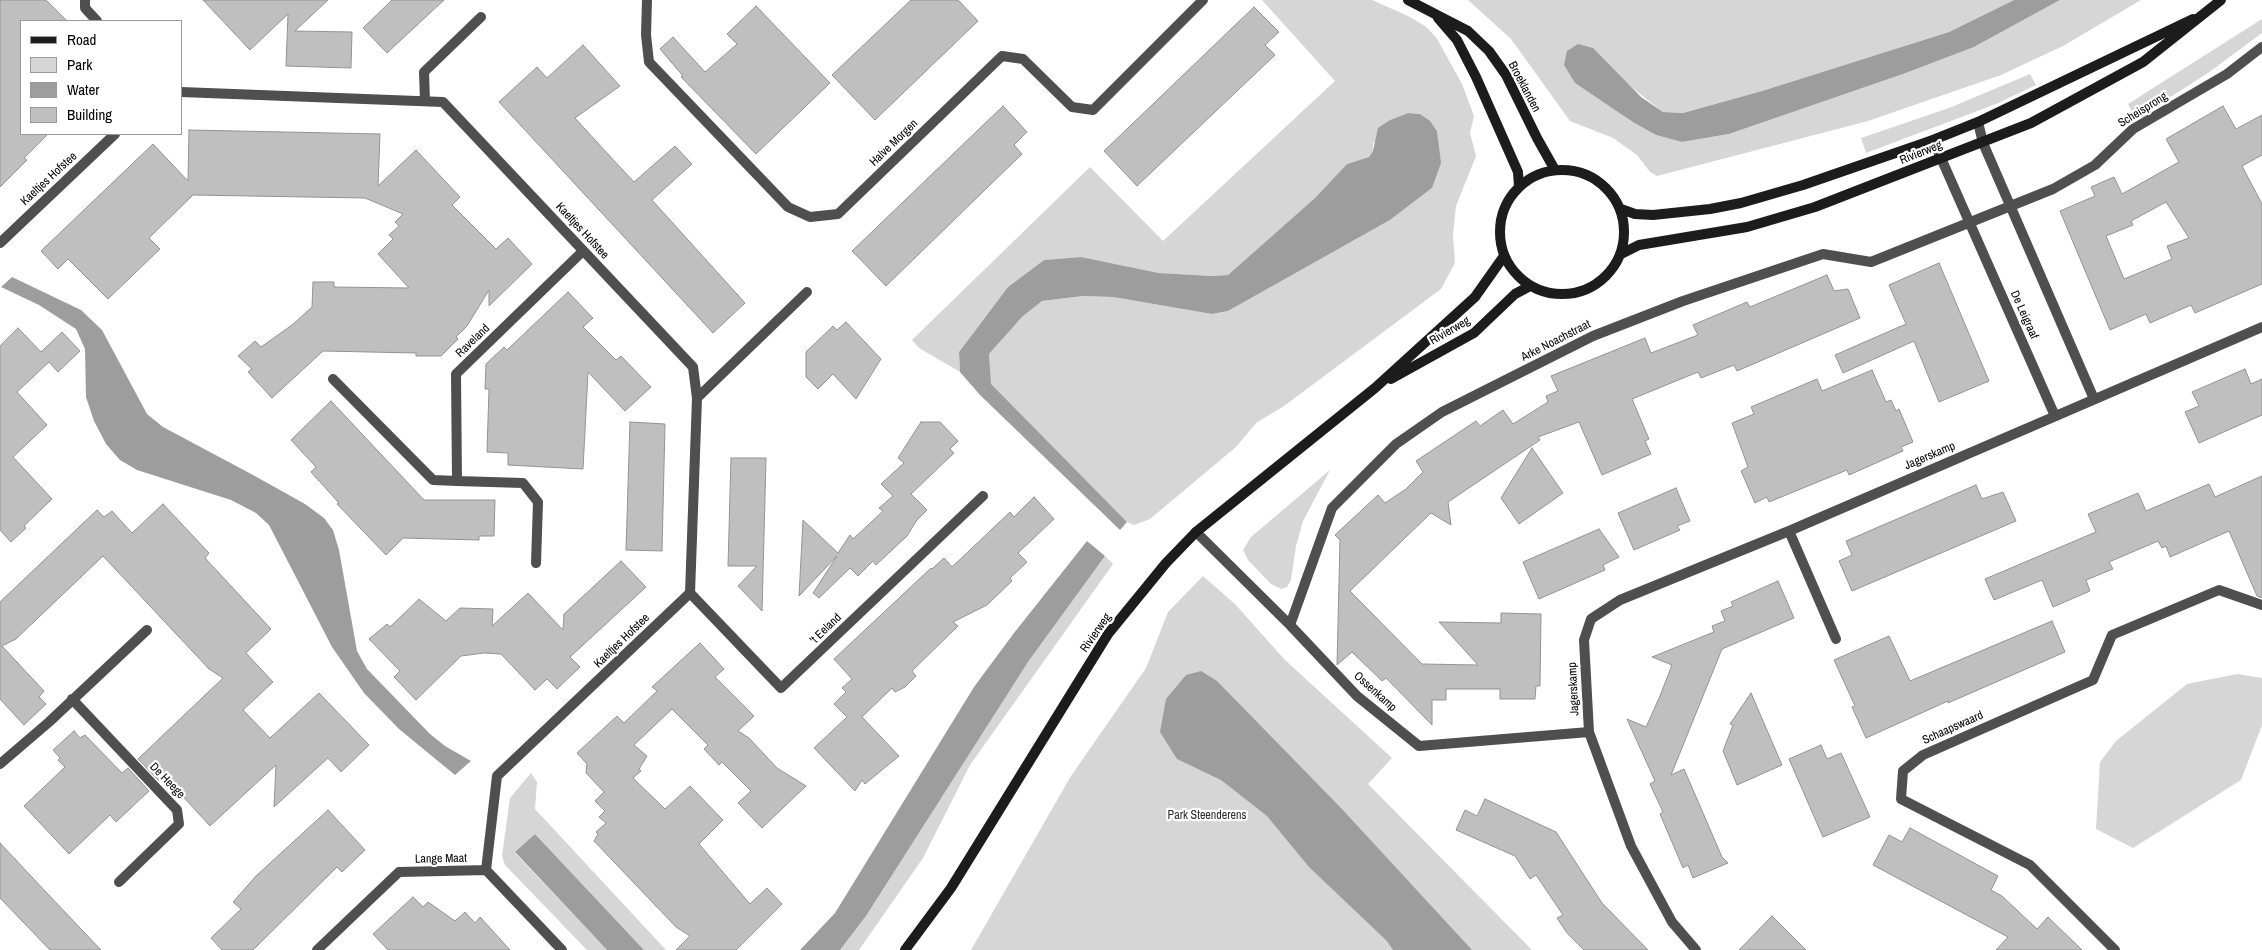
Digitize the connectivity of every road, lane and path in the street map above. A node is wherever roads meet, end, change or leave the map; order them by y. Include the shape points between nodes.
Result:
1 (85, 0) edge
2 (647, 0) edge
3 (1203, 0) edge
4 (1408, 0) edge
5 (2222, 0) edge
6 (1432, 12) junction
7 (2205, 13) junction
8 (481, 17) dead end
9 (96, 20) edge
10 (2262, 47) edge
11 (182, 92) edge
12 (425, 101) junction
13 (1978, 122) junction
14 (114, 135) edge
15 (1933, 140) junction
16 (1983, 143) junction
17 (1941, 158) junction
18 (1555, 170) junction
19 (1519, 187) junction
20 (2011, 207) junction
21 (1621, 209) junction
22 (1970, 224) junction
23 (0, 243) edge
24 (583, 251) junction
25 (1621, 254) junction
26 (1504, 256) junction
27 (1530, 286) junction
28 (807, 292) dead end
29 (2262, 327) edge
30 (333, 379) dead end
31 (1375, 388) junction
32 (697, 398) junction
33 (2094, 399) junction
34 (2055, 416) junction
35 (458, 481) junction
36 (983, 496) dead end
37 (1790, 531) junction
38 (1196, 532) junction
39 (536, 564) dead end
40 (690, 593) junction
41 (2262, 605) edge
42 (1290, 625) junction
43 (147, 630) dead end
44 (1836, 639) dead end
45 (72, 699) junction
46 (1590, 732) junction
47 (0, 764) edge
48 (486, 870) junction
49 (120, 882) dead end
50 (317, 950) edge
51 (562, 950) edge
52 (905, 950) edge
53 (1696, 950) edge
54 (2115, 950) edge

1 - 9 street via 85,8
2 - 3 street, Halve Morgen via 649,62 788,207 810,217 838,214 1002,56 1023,59 1072,107 1093,110
4 - 6 street, Broeklanden
5 - 7 street, Rivierweg
6 - 18 street, Broeklanden via 1468,31 1489,51 1506,75
6 - 19 street, Broeklanden via 1457,40 1476,77 1518,172
7 - 13 street, Rivierweg
7 - 16 street, Rivierweg via 2143,62 2058,109
8 - 12 street via 424,72
10 - 20 street, Scheisprong via 2228,74 2133,129 2096,165
11 - 12 street, Kaeltjes Hofstee
12 - 24 street, Kaeltjes Hofstee via 443,102
13 - 15 street, Rivierweg
13 - 16 street
14 - 23 street, Kaeltjes Hofstee
15 - 17 street, De Leigraaf
15 - 21 street, Rivierweg via 1742,202 1661,214 1635,214
16 - 17 street, Rivierweg
16 - 20 street
17 - 22 street, De Leigraaf
17 - 25 street, Rivierweg via 1814,207 1747,227 1639,245
18 - 19 street via 1534,176
18 - 21 street via 1569,170 1594,178 1616,199
19 - 26 street via 1506,206 1500,229
20 - 22 street
20 - 33 street
21 - 25 street via 1625,228
22 - 34 street, De Leigraaf
22 - 42 street, Arke Noachstraat via 1871,262 1823,254 1683,301 1568,347 1442,412 1396,444 1332,508
24 - 32 street, Kaeltjes Hofstee via 694,367
24 - 35 street, Raveland via 456,374
25 - 27 street via 1611,272 1587,290 1551,294
26 - 27 street via 1515,273
26 - 31 street, Rivierweg via 1475,297
27 - 31 street, Rivierweg via 1515,294 1474,333
28 - 32 street
29 - 33 street
30 - 35 street via 433,480
31 - 38 street, Rivierweg
32 - 40 street, Kaeltjes Hofstee
33 - 34 street
34 - 37 street, Jagerskamp
35 - 39 street via 523,483 538,502
36 - 40 street, 't Eeland via 781,688
37 - 44 street
37 - 46 street, Jagerskamp via 1620,600 1591,619 1584,640
38 - 42 street, Ossenkamp
38 - 52 street, Rivierweg via 1108,634 951,888
40 - 48 street, Kaeltjes Hofstee via 497,776
41 - 54 street, Schaapswaard via 2219,590 2112,635 2093,680 1923,755 1902,772 1901,800 2030,865
42 - 46 street, Ossenkamp via 1358,696 1419,746
43 - 45 street
45 - 47 street
45 - 49 street, De Heege via 177,810 179,824
46 - 53 street, Jagerskamp via 1631,846 1672,922
48 - 50 street, Lange Maat via 399,872
48 - 51 street

